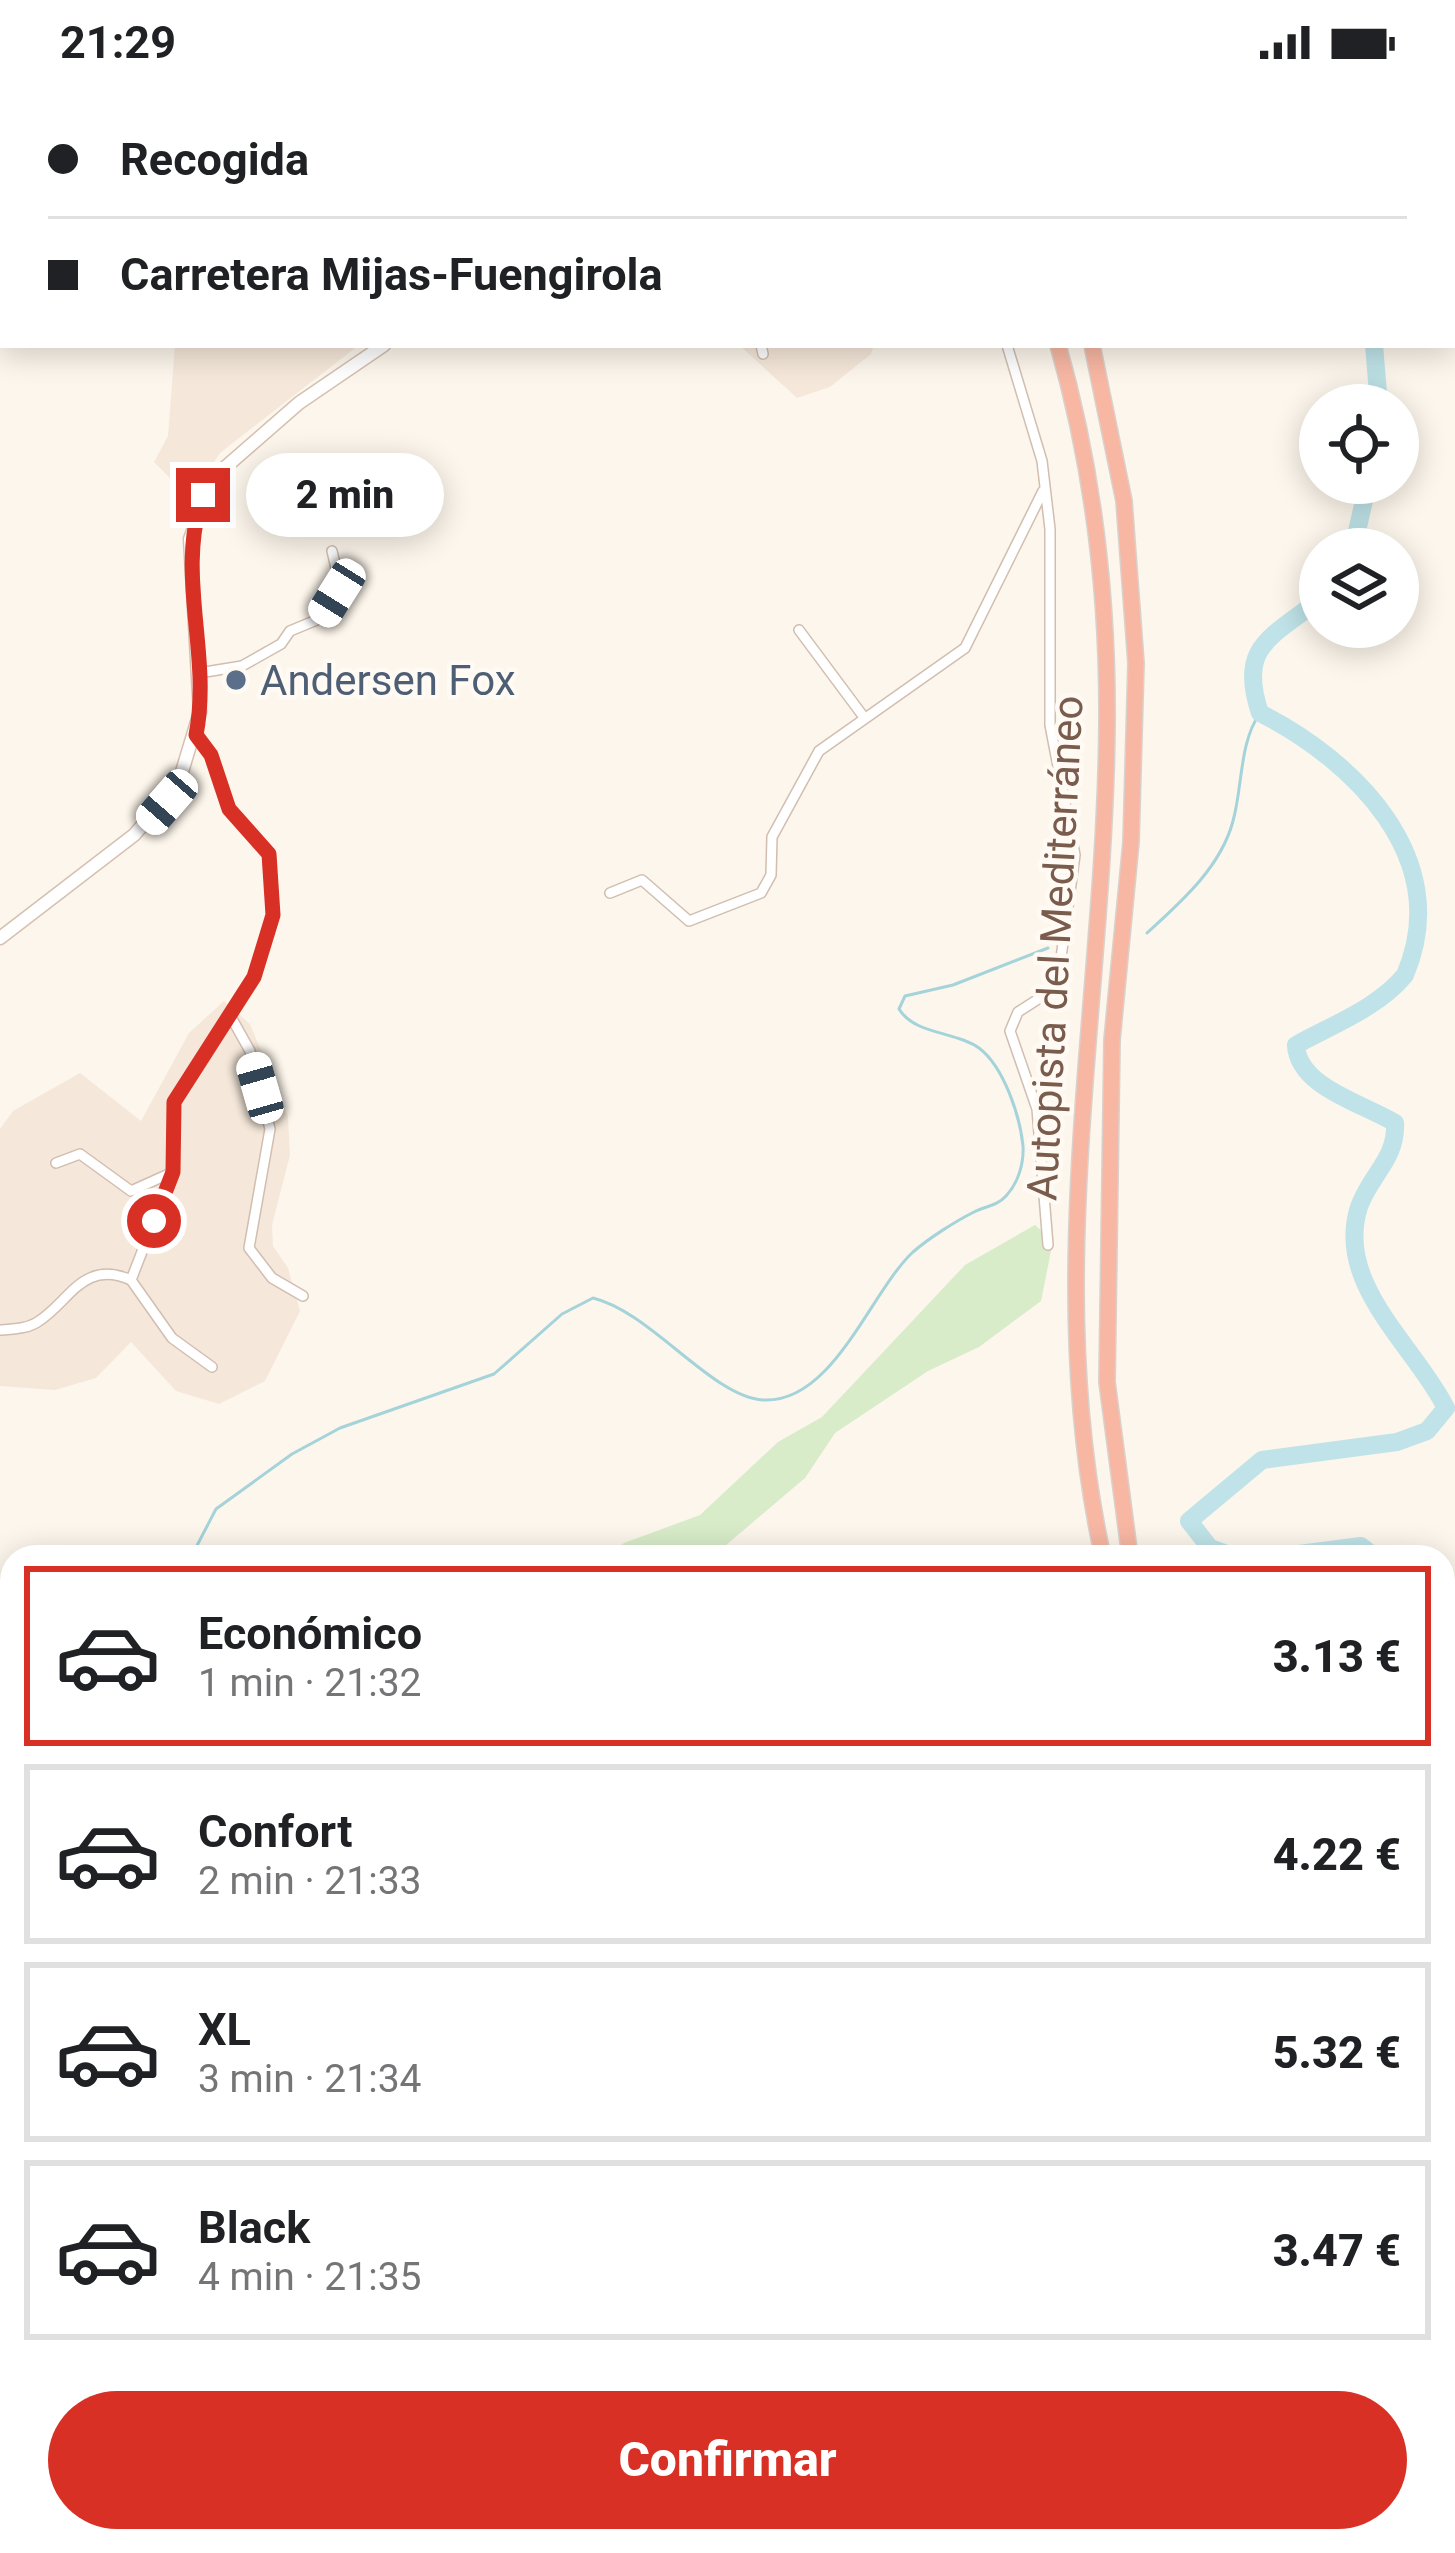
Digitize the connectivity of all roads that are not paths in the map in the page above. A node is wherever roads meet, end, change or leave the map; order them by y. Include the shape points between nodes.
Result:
1 (380, 348) edge
2 (1008, 348) edge
3 (1059, 348) edge
4 (1093, 348) edge
5 (1045, 488) junction
6 (332, 551) dead end
7 (799, 630) dead end
8 (199, 674) junction
9 (863, 716) junction
10 (196, 735) junction
11 (610, 893) dead end
12 (0, 938) edge
13 (231, 1017) junction
14 (56, 1163) dead end
15 (173, 1172) junction
16 (1048, 1245) dead end
17 (131, 1280) junction
18 (303, 1296) dead end
19 (0, 1330) edge
20 (212, 1367) dead end
21 (1101, 1545) edge
22 (1128, 1545) edge

1 - 8 main road via 228,461 203,495 190,539
2 - 5 street
3 - 21 highway, Autopista del Mediterráneo via 1088,467 1105,640 1102,845 1076,1229 1079,1383
4 - 22 highway, Autopista del Mediterráneo via 1124,501 1136,663 1131,842 1112,1040 1107,1382
5 - 9 street via 965,649
5 - 16 street via 1050,724 1071,810 1074,891 1057,988 1018,1012 1010,1031 1037,1109
6 - 8 street via 340,585 319,619 242,666
7 - 9 street
8 - 10 main road
9 - 11 street via 819,751 772,837 771,875 753,899 689,921 642,880
10 - 12 main road via 178,784 151,820
10 - 13 street via 229,809 273,866 263,958
13 - 15 street via 174,1102
13 - 18 street via 250,1051 270,1129 249,1248 272,1278
14 - 15 street via 80,1154 131,1191
15 - 17 street
17 - 19 street via 92,1278 35,1323
17 - 20 street via 156,1320

